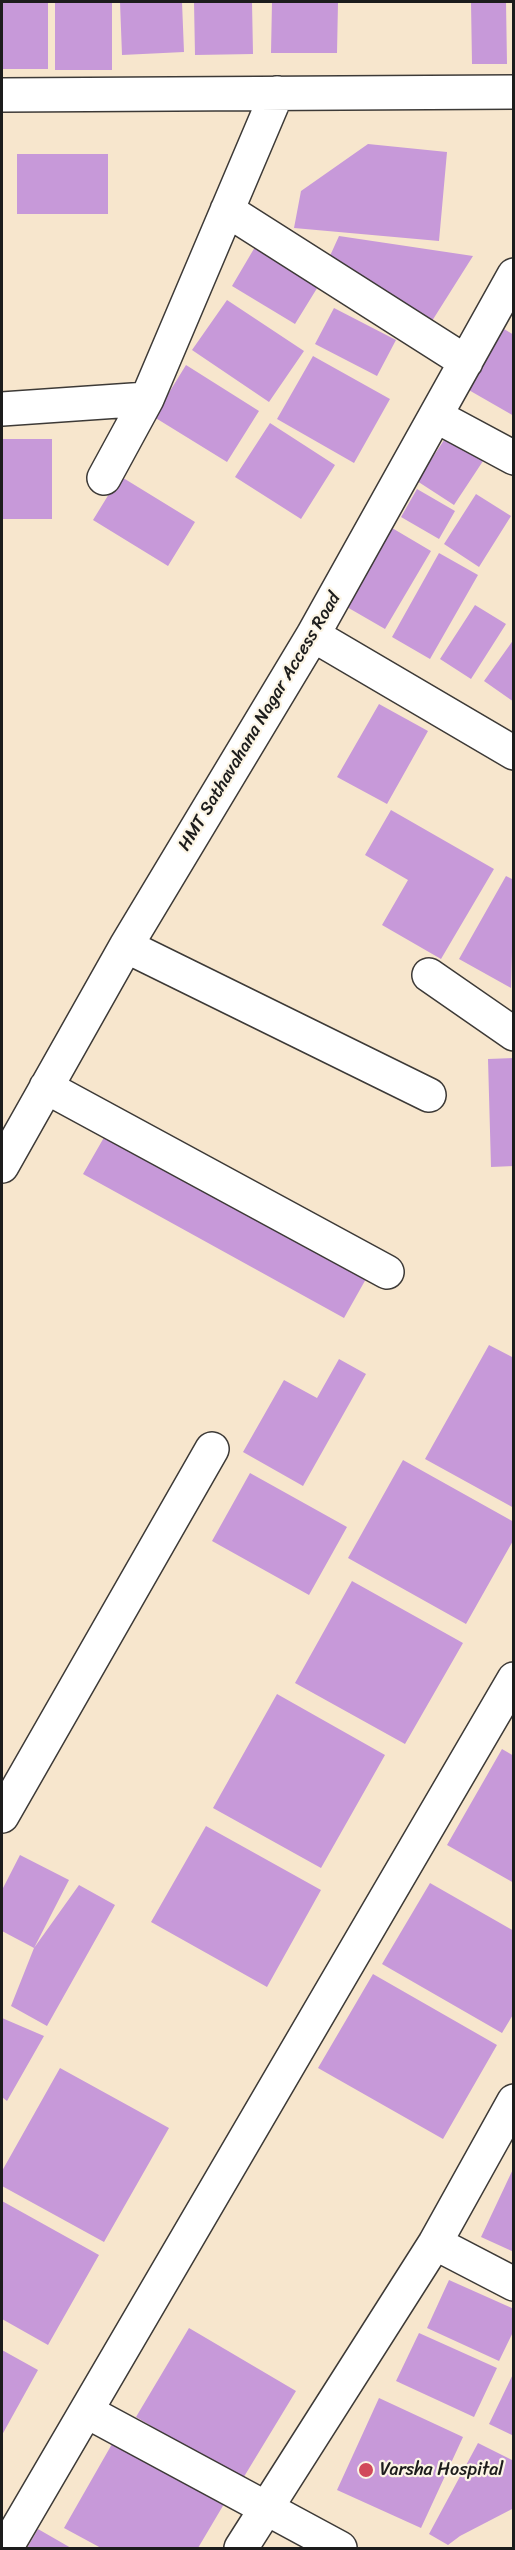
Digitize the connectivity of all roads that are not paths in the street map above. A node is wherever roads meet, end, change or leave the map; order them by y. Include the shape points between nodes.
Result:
1 (513, 92) edge
2 (277, 93) junction
3 (2, 95) edge
4 (227, 210) junction
5 (513, 275) edge
6 (466, 362) junction
7 (147, 399) junction
8 (2, 409) edge
9 (436, 416) junction
10 (513, 458) edge
11 (104, 478) dead end
12 (313, 635) junction
13 (513, 753) edge
14 (126, 946) junction
15 (429, 975) dead end
16 (513, 1034) edge
17 (46, 1087) junction
18 (429, 1095) dead end
19 (2, 1166) edge
20 (387, 1272) dead end
21 (212, 1449) dead end
22 (513, 1679) edge
23 (2, 1816) edge
24 (513, 2101) edge
25 (435, 2243) junction
26 (513, 2284) edge
27 (86, 2411) junction
28 (266, 2509) junction
29 (6, 2548) edge
30 (241, 2548) edge
31 (340, 2548) edge

1 - 2 street
2 - 3 street
2 - 4 street
4 - 6 street
4 - 7 street
5 - 6 street, HMT Sathavahana Nagar Access Road
6 - 9 street, HMT Sathavahana Nagar Access Road
7 - 8 street
7 - 11 street
9 - 10 street
9 - 12 street, HMT Sathavahana Nagar Access Road
12 - 13 street
12 - 14 street, HMT Sathavahana Nagar Access Road
14 - 17 street, HMT Sathavahana Nagar Access Road
14 - 18 street
15 - 16 street
17 - 19 street, HMT Sathavahana Nagar Access Road
17 - 20 street
21 - 23 street
22 - 27 street
24 - 25 street
25 - 26 street
25 - 28 street
27 - 28 street
27 - 29 street
28 - 30 street
28 - 31 street

